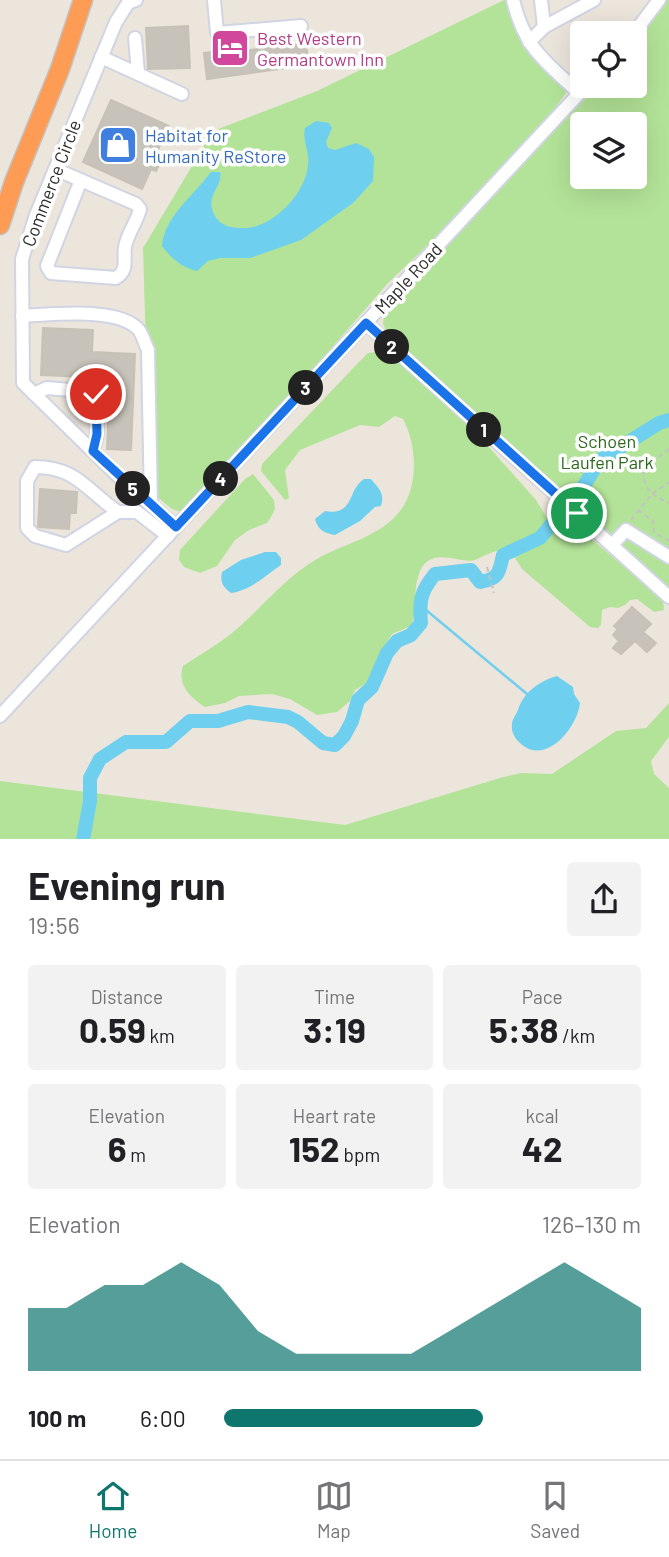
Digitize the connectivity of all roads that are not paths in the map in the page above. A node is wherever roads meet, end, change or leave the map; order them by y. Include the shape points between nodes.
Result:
1 (83, 0) edge
2 (96, 0) edge
3 (136, 0) edge
4 (214, 0) edge
5 (513, 0) edge
6 (541, 0) edge
7 (594, 0) edge
8 (659, 0) edge
9 (644, 21) edge
10 (301, 26) dead end
11 (544, 27) junction
12 (135, 38) dead end
13 (529, 42) junction
14 (101, 57) junction
15 (60, 69) junction
16 (138, 73) junction
17 (570, 79) edge
18 (182, 94) dead end
19 (575, 98) edge
20 (55, 169) junction
21 (81, 180) junction
22 (0, 225) edge
23 (22, 316) junction
24 (366, 323) junction
25 (34, 394) junction
26 (93, 451) junction
27 (151, 505) junction
28 (118, 512) junction
29 (172, 531) junction
30 (612, 545) junction
31 (669, 557) edge
32 (669, 597) edge
33 (0, 716) edge

1 - 15 highway
2 - 15 highway
3 - 14 street, Commerce Circle via 128,3 116,22
4 - 10 street via 217,33
5 - 13 street
6 - 11 street
7 - 11 street
8 - 9 street
11 - 13 street
12 - 16 street
13 - 17 street
14 - 16 street
14 - 20 street, Commerce Circle
15 - 22 highway
16 - 18 street
19 - 24 street, Maple Road
20 - 21 street
20 - 23 street, Commerce Circle via 22,259
21 - 21 street via 140,209 125,246 122,274 116,278 51,273 47,266
23 - 25 street, Commerce Circle via 23,383
23 - 27 street via 96,314 123,320 139,330 148,350
24 - 29 street, Maple Road
24 - 30 street
25 - 26 street, Commerce Circle
25 - 26 street via 47,388 96,394
26 - 27 street, Commerce Circle
27 - 29 street, Commerce Circle
28 - 28 street via 66,545 35,536 27,528 27,481 35,467 55,467 82,481
28 - 29 street via 137,512
29 - 33 street, Maple Road
30 - 31 street via 626,530
30 - 32 street

